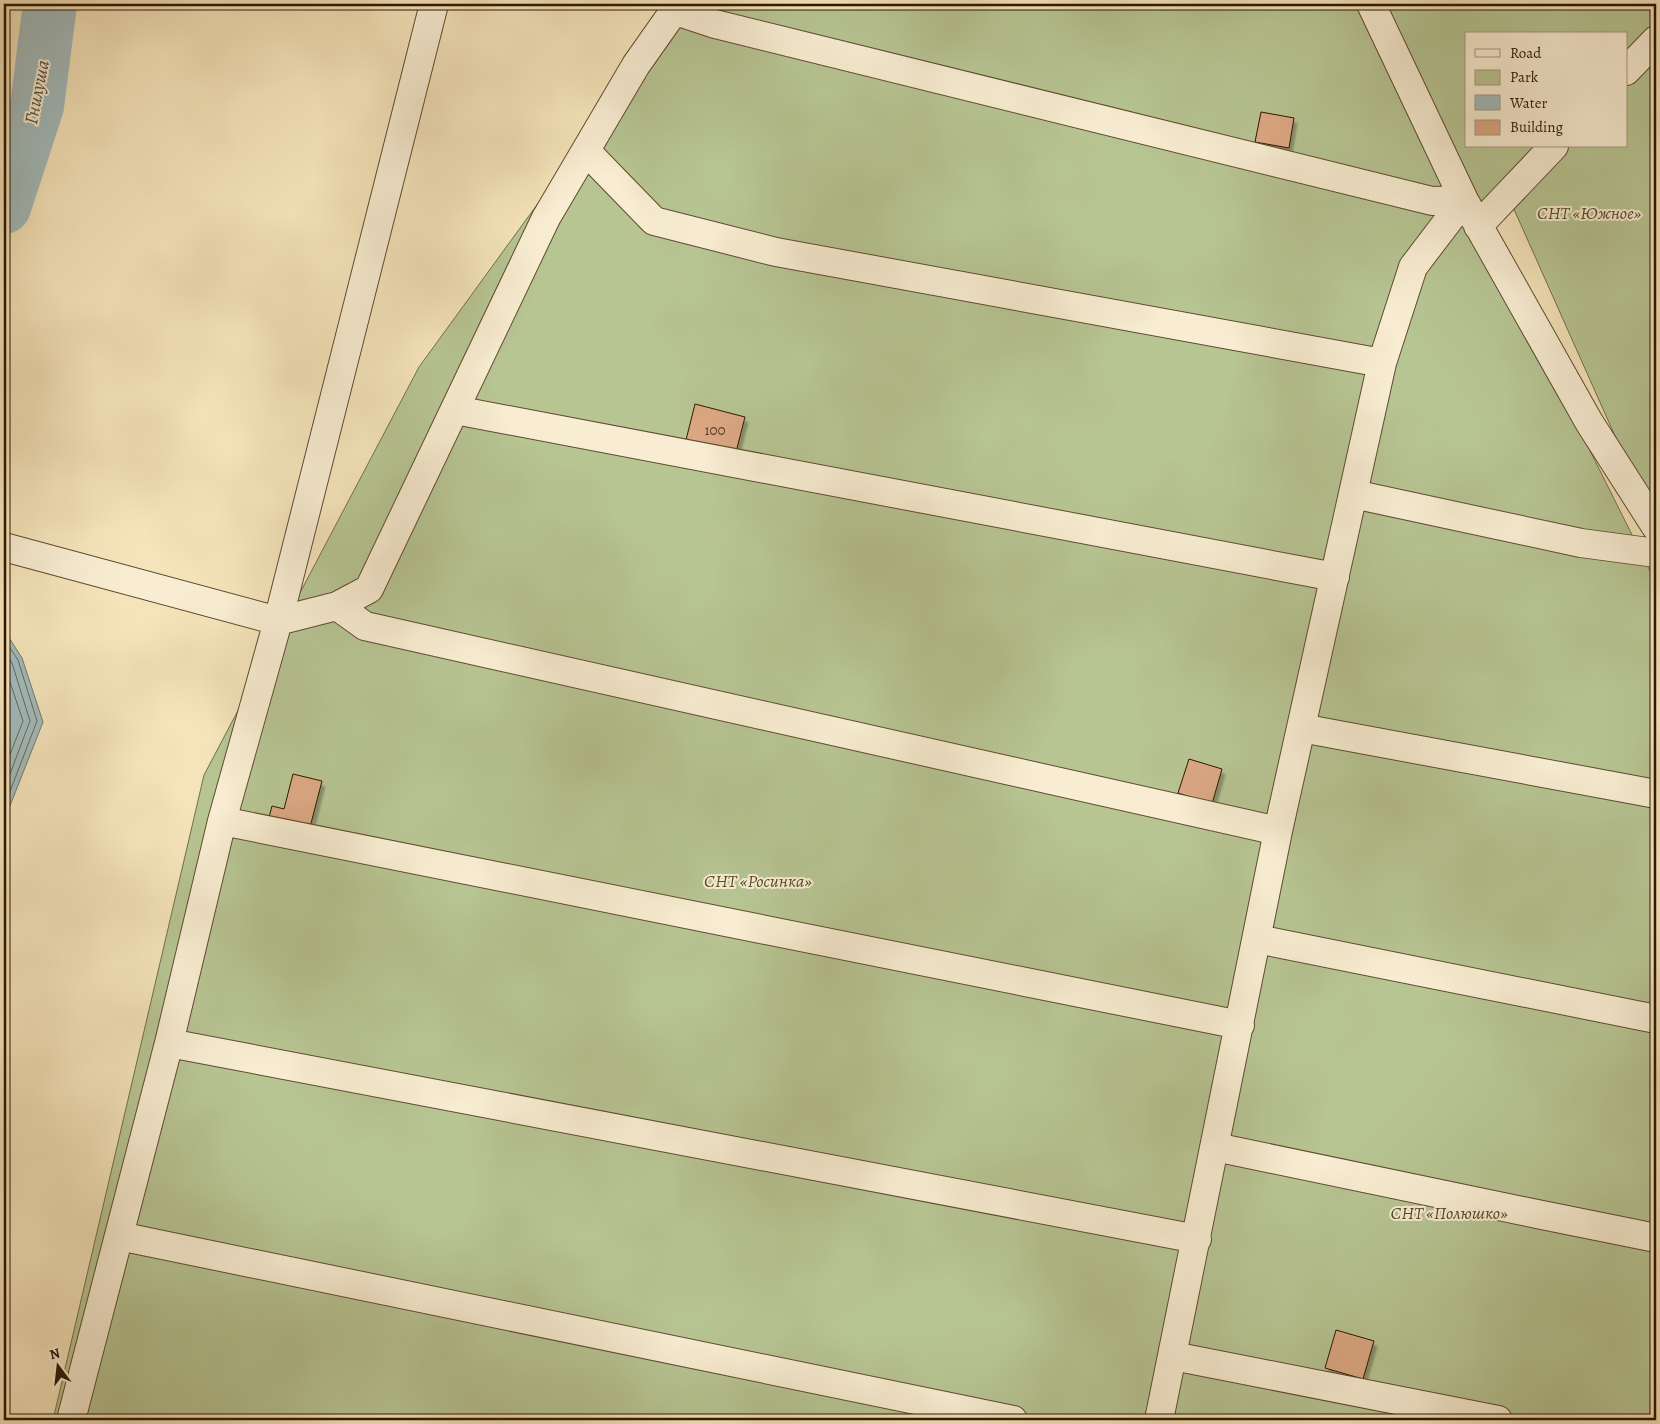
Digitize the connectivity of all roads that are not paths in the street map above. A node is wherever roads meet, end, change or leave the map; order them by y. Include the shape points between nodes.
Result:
1 (434, 4) edge
2 (1371, 4) edge
3 (676, 7) edge
4 (1656, 40) edge
5 (1628, 69) edge
6 (1552, 148) edge
7 (586, 151) junction
8 (1464, 200) junction
9 (1478, 226) junction
10 (1382, 363) junction
11 (455, 410) junction
12 (1353, 494) junction
13 (1656, 527) edge
14 (4, 547) edge
15 (1656, 553) edge
16 (1335, 577) junction
17 (337, 606) junction
18 (278, 622) junction
19 (1301, 728) junction
20 (1656, 794) edge
21 (222, 821) junction
22 (1278, 831) junction
23 (1257, 939) junction
24 (1656, 1019) edge
25 (1240, 1026) junction
26 (169, 1043) junction
27 (1215, 1147) junction
28 (119, 1236) junction
29 (1656, 1238) edge
30 (1197, 1239) junction
31 (1173, 1356) junction
32 (71, 1420) edge
33 (1013, 1420) edge
34 (1159, 1420) edge
35 (1498, 1420) edge

1 - 18 street
2 - 8 street
3 - 7 street via 636,65
3 - 8 street via 716,24 1432,201
4 - 5 street
6 - 9 street
7 - 10 street via 654,222 776,252
7 - 11 street via 546,218
8 - 9 street
8 - 10 street via 1412,267
9 - 13 street via 1589,422
10 - 12 street
11 - 16 street
11 - 17 street via 369,590
12 - 15 street via 1581,543
12 - 16 street
14 - 18 street
16 - 19 street
17 - 18 street
17 - 22 street via 365,626
18 - 21 street
19 - 20 street
19 - 22 street
21 - 25 street
21 - 26 street
22 - 23 street
23 - 24 street
23 - 25 street
25 - 27 street
26 - 28 street
26 - 30 street
27 - 29 street
27 - 30 street
28 - 32 street
28 - 33 street
30 - 31 street
31 - 34 street
31 - 35 street

